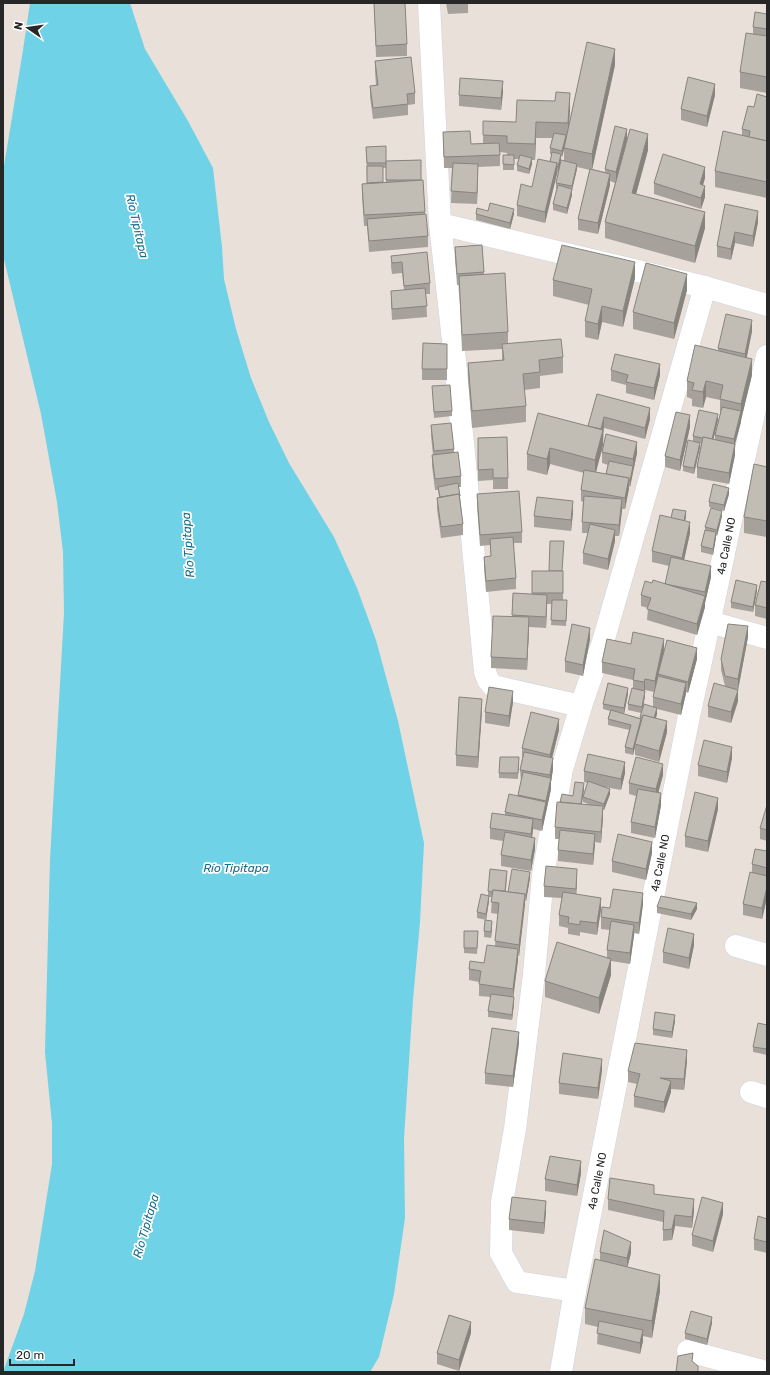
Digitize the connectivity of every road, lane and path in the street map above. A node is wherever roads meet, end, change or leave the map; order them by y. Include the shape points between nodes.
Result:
1 (429, 3) edge
2 (440, 224) junction
3 (705, 287) junction
4 (767, 305) edge
5 (767, 356) edge
6 (710, 622) junction
7 (767, 638) edge
8 (581, 706) junction
9 (736, 946) dead end
10 (767, 955) edge
11 (575, 1291) junction
12 (688, 1351) dead end
13 (561, 1372) edge
14 (766, 1372) edge

1 - 2 street
2 - 3 street
2 - 8 street via 488,680 493,686
3 - 4 street
3 - 8 street via 603,642
5 - 6 street, 4a Calle NO via 752,464
6 - 7 street
6 - 11 street, 4a Calle NO
8 - 11 street via 562,769 543,875 515,1128 502,1202 501,1253 517,1282
9 - 10 street
11 - 13 street, 4a Calle NO
12 - 14 street

